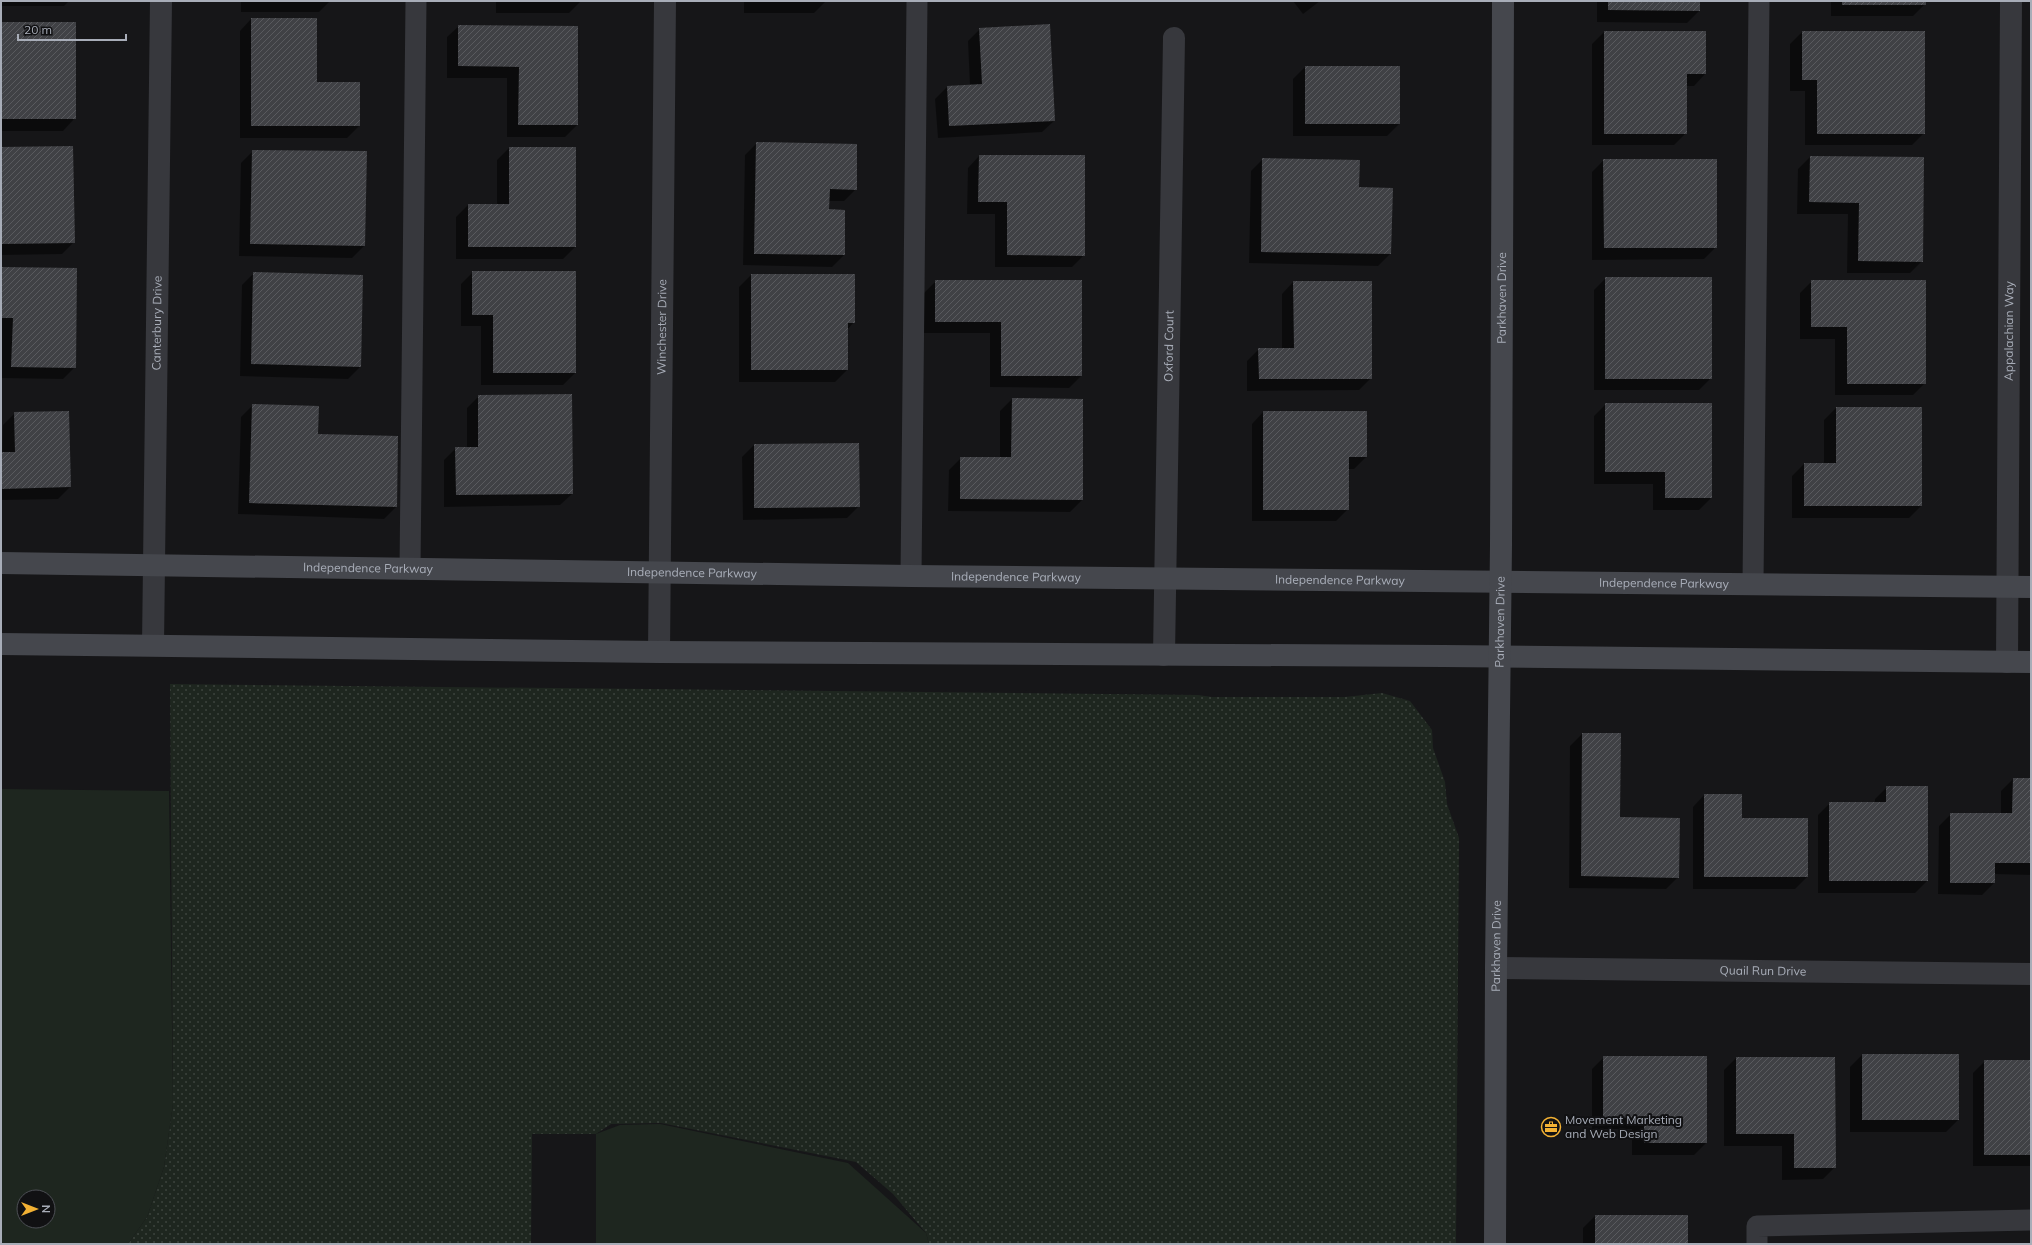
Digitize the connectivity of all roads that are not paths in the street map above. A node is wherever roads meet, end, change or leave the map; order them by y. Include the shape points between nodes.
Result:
1 (161, 1) edge
2 (416, 1) edge
3 (665, 1) edge
4 (917, 1) edge
5 (1503, 1) edge
6 (1759, 1) edge
7 (2011, 1) edge
8 (1174, 38) dead end
9 (1, 563) edge
10 (155, 565) junction
11 (410, 569) junction
12 (658, 573) junction
13 (911, 576) junction
14 (1165, 578) junction
15 (1500, 581) junction
16 (1753, 584) junction
17 (2007, 586) junction
18 (2031, 586) edge
19 (1, 644) edge
20 (153, 645) junction
21 (658, 652) junction
22 (1164, 655) junction
23 (1499, 656) junction
24 (2007, 662) junction
25 (2031, 662) edge
26 (1496, 968) junction
27 (2031, 974) edge
28 (2031, 1220) edge
29 (1495, 1244) edge
30 (1757, 1244) edge

1 - 10 street, Canterbury Drive
2 - 11 lane
3 - 12 street, Winchester Drive
4 - 13 lane
5 - 15 main road, Parkhaven Drive
6 - 16 lane
7 - 17 street, Appalachian Way
8 - 14 street, Oxford Court
9 - 10 main road, Independence Parkway
10 - 11 main road, Independence Parkway
10 - 20 street, Canterbury Drive
11 - 12 main road, Independence Parkway
12 - 13 main road, Independence Parkway
12 - 21 street, Winchester Drive
13 - 14 main road, Independence Parkway
14 - 15 main road, Independence Parkway
14 - 22 street, Oxford Court
15 - 16 main road, Independence Parkway
15 - 23 main road, Parkhaven Drive
16 - 17 main road, Independence Parkway
17 - 18 main road, Independence Parkway
17 - 24 street, Appalachian Way
19 - 20 main road
20 - 21 main road
21 - 22 main road
22 - 23 main road
23 - 24 main road
23 - 26 main road, Parkhaven Drive
24 - 25 main road
26 - 27 street, Quail Run Drive
26 - 29 main road, Parkhaven Drive
28 - 30 lane via 1757,1226

